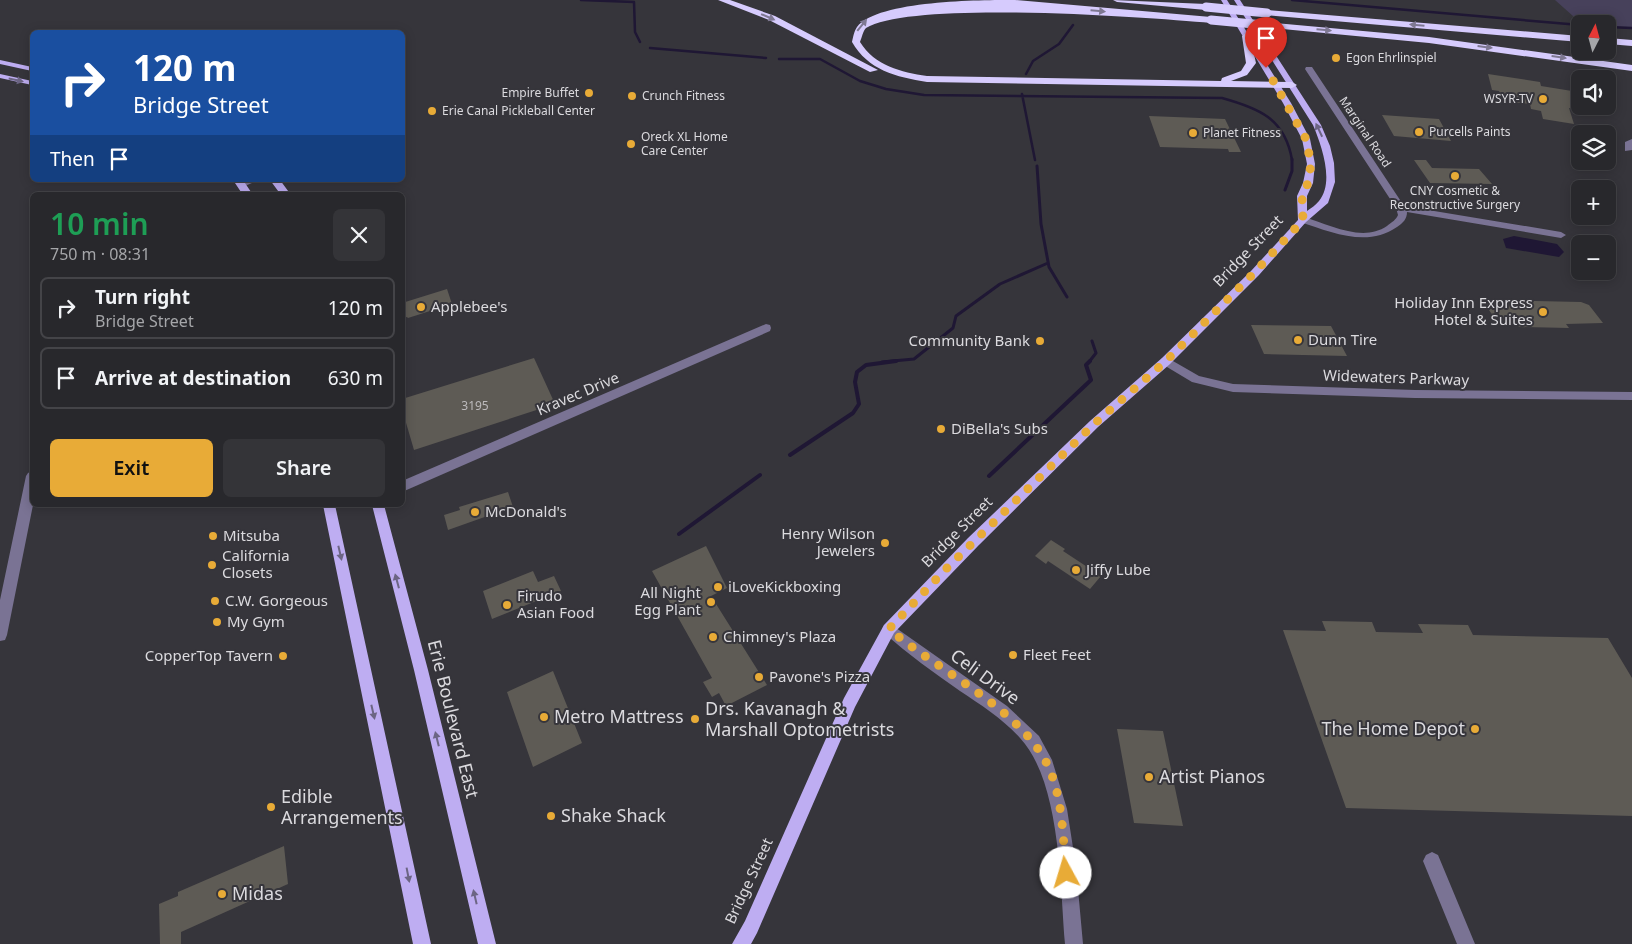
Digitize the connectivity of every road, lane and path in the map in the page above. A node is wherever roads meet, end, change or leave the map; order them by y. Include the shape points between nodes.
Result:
1 (722, 0) edge
2 (979, 0) edge
3 (1117, 0) edge
4 (1224, 0) edge
5 (1237, 0) edge
6 (1014, 3) junction
7 (1246, 36) junction
8 (1571, 38) edge
9 (1616, 42) edge
10 (1632, 43) edge
11 (0, 62) edge
12 (1632, 68) edge
13 (30, 69) edge
14 (1309, 69) dead end
15 (0, 76) edge
16 (30, 83) edge
17 (1189, 83) junction
18 (1278, 88) junction
19 (1295, 88) junction
20 (1402, 208) junction
21 (1303, 220) junction
22 (1561, 235) dead end
23 (766, 328) dead end
24 (1166, 361) junction
25 (1632, 396) edge
26 (405, 485) edge
27 (30, 486) edge
28 (329, 507) edge
29 (379, 507) edge
30 (889, 629) junction
31 (0, 635) edge
32 (1432, 860) dead end
33 (422, 944) edge
34 (487, 944) edge
35 (741, 944) edge
36 (1074, 944) edge
37 (1466, 944) edge

1 -> 18 highway via 772,18 880,73 908,82 955,86
2 - 6 highway
8 -> 3 highway, bridge
4 - 7 main road, Bridge Street
5 - 19 main road, Bridge Street
6 -> 12 highway, bridge via 1420,39
17 -> 6 highway via 927,79 878,65 864,55 856,42 858,27 865,20 895,6 933,1
7 - 17 highway via 1251,63 1244,73 1228,80
7 - 18 main road, Bridge Street
9 - 10 highway
11 - 13 main road
14 - 20 street, Marginal Road
15 -> 16 main road
17 - 18 highway
18 - 19 highway
18 - 21 main road, Bridge Street via 1306,139 1311,159 1308,183 1302,196
21 -> 19 main road, Bridge Street via 1325,201 1330,163 1317,125
20 - 21 street via 1401,220 1393,227 1370,234 1340,232
20 - 22 street
21 - 24 main road, Bridge Street
23 - 26 street, Kravec Drive
24 - 25 street, Widewaters Parkway via 1196,379 1233,388
24 - 30 main road, Bridge Street via 1094,424
27 - 31 street
28 -> 33 main road
34 -> 29 main road, Erie Boulevard East
30 - 35 main road, Bridge Street via 849,704
30 - 36 street, Celi Drive via 990,702 1034,741 1049,769 1059,806
32 - 37 street

